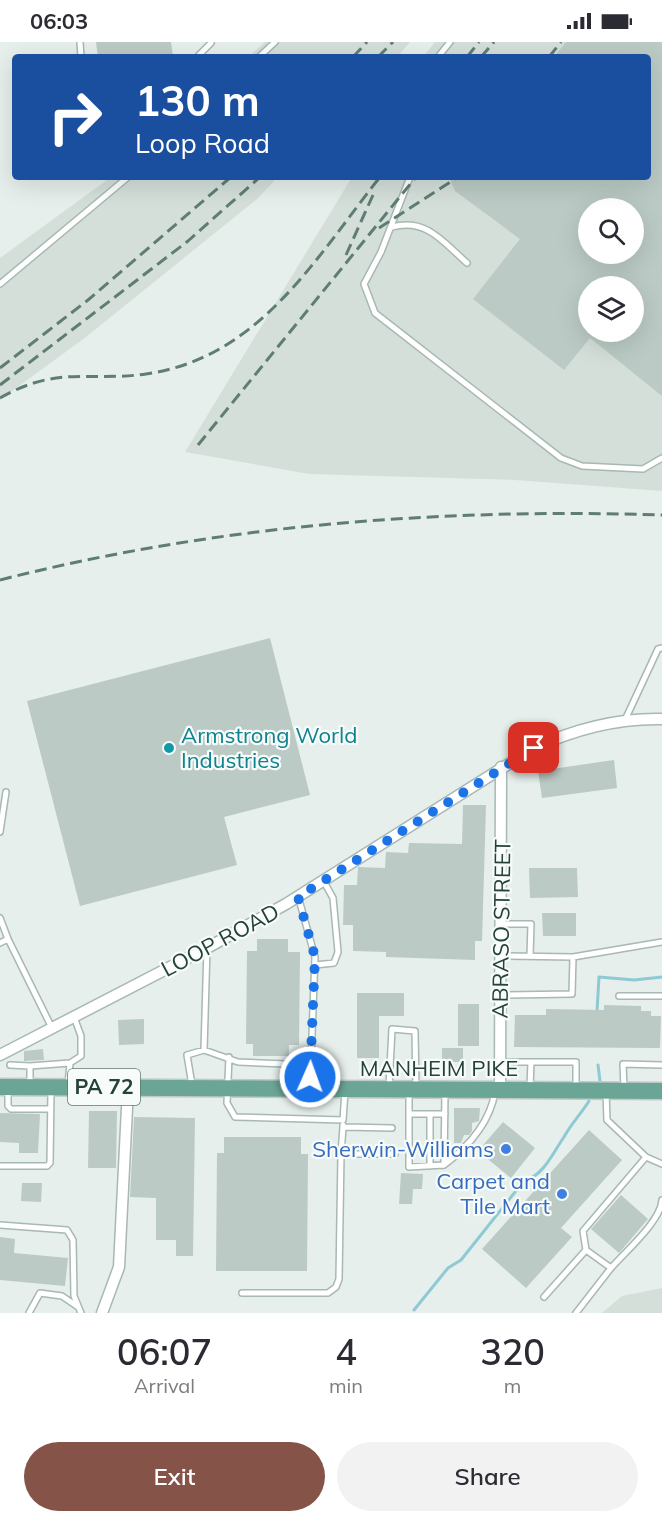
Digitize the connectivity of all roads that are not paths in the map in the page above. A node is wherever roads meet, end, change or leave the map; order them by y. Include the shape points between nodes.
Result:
1 (275, 42) edge
2 (450, 42) edge
3 (211, 43) edge
4 (200, 54) edge
5 (262, 54) edge
6 (440, 54) edge
7 (125, 180) edge
8 (409, 180) edge
9 (392, 227) junction
10 (467, 263) dead end
11 (0, 284) edge
12 (662, 458) edge
13 (662, 648) edge
14 (662, 719) edge
15 (625, 721) junction
16 (501, 767) junction
17 (6, 792) dead end
18 (0, 832) edge
19 (323, 880) junction
20 (298, 897) junction
21 (0, 918) edge
22 (502, 924) junction
23 (8, 939) junction
24 (662, 942) edge
25 (0, 943) edge
26 (207, 948) junction
27 (501, 956) junction
28 (530, 957) junction
29 (573, 957) junction
30 (315, 965) junction
31 (500, 995) junction
32 (620, 996) dead end
33 (662, 996) edge
34 (74, 1017) junction
35 (52, 1028) junction
36 (204, 1050) junction
37 (0, 1055) edge
38 (229, 1057) junction
39 (500, 1062) junction
40 (531, 1062) junction
41 (70, 1063) junction
42 (10, 1065) dead end
43 (311, 1065) junction
44 (662, 1065) edge
45 (30, 1066) junction
46 (4, 1087) edge
47 (30, 1087) junction
48 (51, 1087) junction
49 (68, 1087) junction
50 (128, 1088) junction
51 (192, 1088) junction
52 (226, 1088) junction
53 (310, 1089) junction
54 (345, 1089) junction
55 (389, 1090) junction
56 (413, 1090) junction
57 (445, 1090) junction
58 (498, 1091) junction
59 (529, 1091) junction
60 (576, 1091) junction
61 (606, 1091) junction
62 (624, 1091) junction
63 (662, 1091) edge
64 (50, 1109) junction
65 (409, 1114) junction
66 (430, 1114) junction
67 (445, 1114) junction
68 (343, 1124) junction
69 (392, 1128) dead end
70 (341, 1154) junction
71 (395, 1154) dead end
72 (645, 1157) junction
73 (662, 1164) edge
74 (444, 1165) junction
75 (0, 1166) edge
76 (430, 1166) junction
77 (662, 1200) edge
78 (0, 1225) edge
79 (586, 1250) junction
80 (611, 1268) junction
81 (242, 1293) dead end
82 (544, 1297) dead end
83 (80, 1310) edge
84 (29, 1313) edge
85 (102, 1313) edge
86 (576, 1313) edge

1 - 5 lane
2 - 6 lane
3 - 4 lane
7 - 11 lane
8 - 9 lane
9 - 10 lane via 421,225
9 - 12 lane via 364,284 375,314 561,458 582,466 643,469
13 - 15 lane via 652,660
14 - 15 street, LOOP ROAD
15 - 16 street, LOOP ROAD via 572,732
16 - 19 street, LOOP ROAD
16 - 22 street, ABRASO STREET
17 - 18 lane
19 - 20 street, LOOP ROAD
19 - 30 lane via 333,898 338,952 334,963
20 - 26 street, LOOP ROAD
20 - 30 lane
21 - 23 lane
22 - 27 street, ABRASO STREET
22 - 28 lane via 531,924
23 - 25 lane
23 - 35 lane
24 - 29 lane
26 - 34 street, LOOP ROAD
26 - 36 lane
27 - 28 lane
27 - 31 street, ABRASO STREET
28 - 29 lane
29 - 31 lane via 572,994
30 - 43 lane
31 - 39 street, ABRASO STREET
32 - 33 lane
34 - 35 street, LOOP ROAD
34 - 41 lane via 81,1036 81,1056
35 - 37 street, LOOP ROAD
36 - 38 lane
36 - 51 lane via 186,1055
38 - 43 lane via 238,1062
38 - 52 lane
39 - 40 lane
39 - 58 street, ABRASO STREET
40 - 59 lane
40 - 60 lane via 576,1062
41 - 45 lane
41 - 49 lane
42 - 45 lane
43 - 53 lane
44 - 62 lane via 623,1064
45 - 47 lane
46 - 47 main road, MANHEIM PIKE / PA 72
46 - 64 lane via 11,1109
47 - 48 main road, MANHEIM PIKE / PA 72
48 - 49 main road, MANHEIM PIKE / PA 72
48 - 64 lane
49 - 50 main road, MANHEIM PIKE / PA 72
50 - 51 main road, MANHEIM PIKE / PA 72
50 - 85 street via 119,1267
51 - 52 main road, MANHEIM PIKE / PA 72
52 - 53 main road, MANHEIM PIKE / PA 72
52 - 68 lane via 227,1103 235,1117
53 - 54 main road, MANHEIM PIKE / PA 72
54 - 55 main road, MANHEIM PIKE / PA 72
54 - 68 lane
55 - 56 main road, MANHEIM PIKE / PA 72
55 - 56 lane via 392,1029 415,1031
56 - 57 main road, MANHEIM PIKE / PA 72
56 - 65 lane
57 - 58 main road, MANHEIM PIKE / PA 72
57 - 67 lane
58 - 59 main road, MANHEIM PIKE / PA 72
58 - 74 lane via 483,1125
59 - 60 main road, MANHEIM PIKE / PA 72
60 - 61 main road, MANHEIM PIKE / PA 72
61 - 62 main road, MANHEIM PIKE / PA 72
61 - 72 lane via 607,1120
62 - 63 main road, MANHEIM PIKE / PA 72
64 - 75 lane via 50,1163
65 - 66 lane
65 - 76 lane via 409,1167
66 - 67 lane
66 - 76 lane
67 - 74 lane
68 - 69 lane
68 - 70 lane
70 - 71 lane
70 - 81 lane via 336,1287 328,1293
72 - 73 lane
72 - 79 lane via 583,1231
74 - 76 lane
77 - 80 lane via 652,1222
78 - 83 lane via 67,1230 73,1240 74,1296
79 - 80 lane
79 - 82 lane
80 - 86 lane
83 - 84 lane via 62,1296 40,1293

